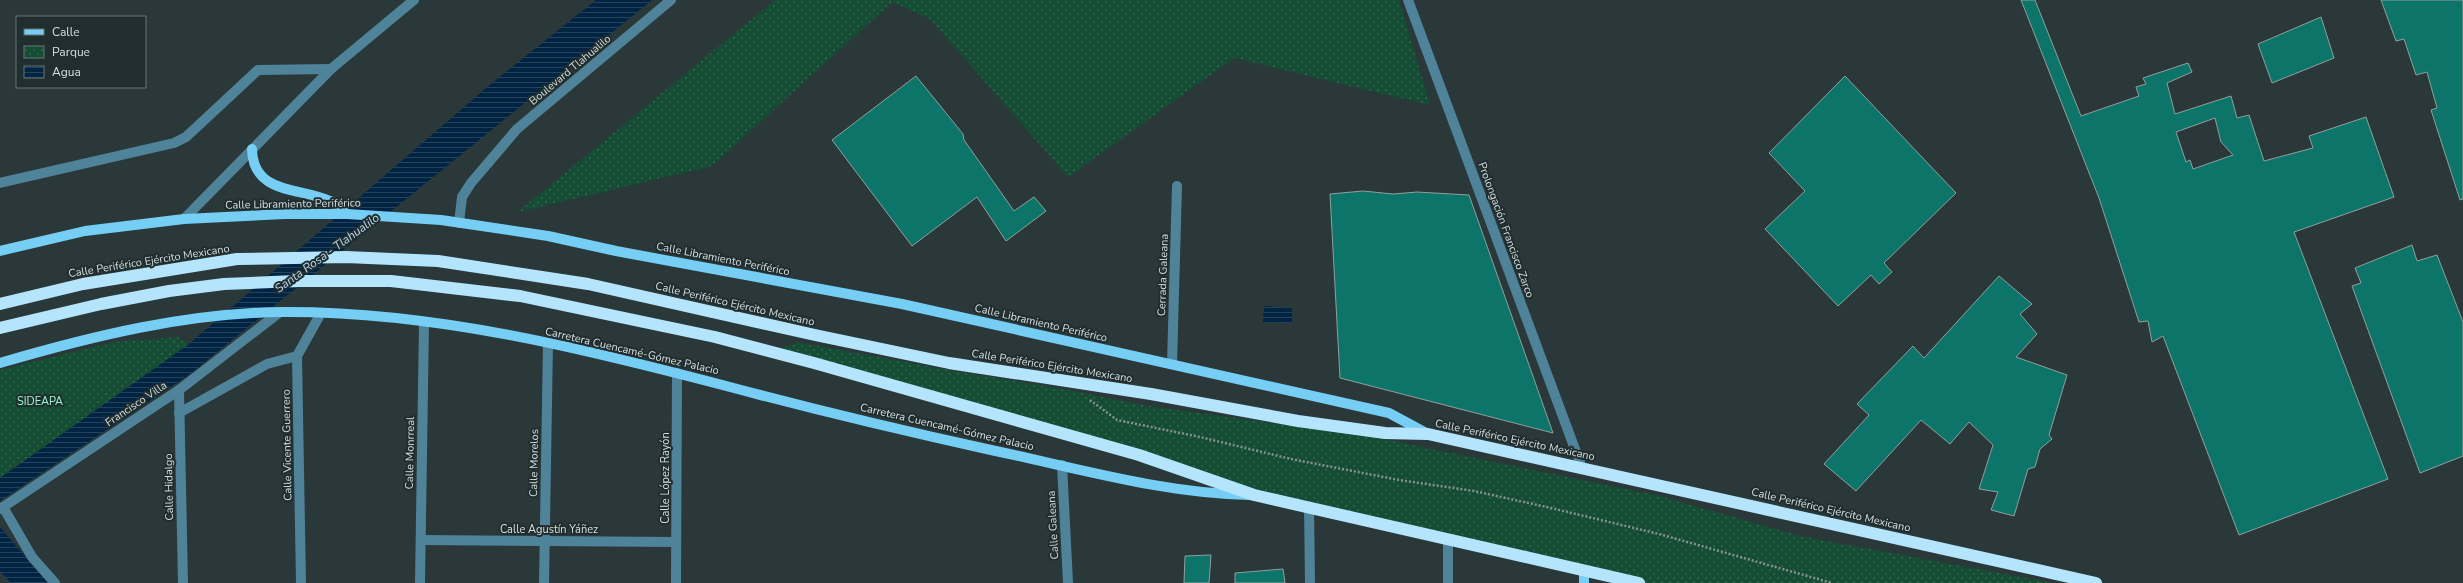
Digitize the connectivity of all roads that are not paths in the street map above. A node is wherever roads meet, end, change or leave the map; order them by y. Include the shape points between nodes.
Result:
1 (414, 0) edge
2 (671, 0) edge
3 (1408, 0) edge
4 (331, 69) junction
5 (252, 149) junction
6 (0, 183) edge
7 (1177, 186) dead end
8 (352, 214) junction
9 (184, 219) junction
10 (459, 223) junction
11 (0, 251) edge
12 (0, 304) edge
13 (279, 312) junction
14 (321, 313) junction
15 (424, 323) junction
16 (0, 328) edge
17 (548, 343) junction
18 (297, 356) junction
19 (0, 363) edge
20 (1172, 364) junction
21 (677, 373) junction
22 (179, 390) junction
23 (180, 413) junction
24 (1428, 434) junction
25 (1062, 465) junction
26 (1582, 468) junction
27 (1254, 495) junction
28 (1309, 507) junction
29 (1, 508) edge
30 (421, 540) junction
31 (544, 541) junction
32 (1448, 541) junction
33 (676, 542) junction
34 (1584, 571) junction
35 (55, 583) edge
36 (183, 583) edge
37 (301, 583) edge
38 (420, 583) edge
39 (544, 583) edge
40 (676, 583) edge
41 (1068, 583) edge
42 (1310, 583) edge
43 (1448, 583) edge
44 (1584, 583) edge
45 (1638, 583) edge
46 (2096, 583) edge

1 - 4 street
2 - 10 street, Boulevard Tlahualilo via 518,129 462,197
3 - 26 street, Prolongación Francisco Zarco
4 - 5 street
4 - 6 street via 258,70 186,137 174,143
5 - 8 main road via 252,160 257,171 267,181 281,188 330,201
5 - 9 street
7 - 20 street, Cerrada Galeana
8 - 9 main road, Calle Libramiento Periférico
8 - 10 main road, Calle Libramiento Periférico
9 - 11 main road, Calle Libramiento Periférico via 85,232
10 - 20 main road, Calle Libramiento Periférico via 548,236 902,304
12 - 24 highway, Calle Periférico Ejército Mexicano via 83,284 244,259 346,257 438,261 588,284 949,363 1151,394 1298,421 1385,433
13 - 14 main road, Carretera Cuencamé-Gómez Palacio
13 - 19 main road, Carretera Cuencamé-Gómez Palacio via 235,314 165,323
13 - 22 street, Francisco Villa
14 - 15 main road, Carretera Cuencamé-Gómez Palacio
14 - 18 street
15 - 17 main road, Carretera Cuencamé-Gómez Palacio
15 - 30 street, Calle Monrreal
16 - 27 highway via 169,291 224,284 390,281 520,296 620,316 814,363 1131,453
17 - 21 main road, Carretera Cuencamé-Gómez Palacio
17 - 31 street, Calle Morelos
18 - 23 street via 267,364
18 - 37 street, Calle Vicente Guerrero
20 - 24 main road, Calle Libramiento Periférico via 1389,413
21 - 25 main road, Carretera Cuencamé-Gómez Palacio via 910,433
21 - 33 street, Calle López Rayón
22 - 23 street, Calle Hidalgo
22 - 29 street, Francisco Villa
23 - 36 street, Calle Hidalgo
24 - 26 highway, Calle Periférico Ejército Mexicano
25 - 27 main road, Carretera Cuencamé-Gómez Palacio via 1181,491
25 - 41 street, Calle Galeana
26 - 46 highway, Calle Periférico Ejército Mexicano
27 - 28 highway
28 - 32 highway
28 - 42 street
29 - 35 street via 32,557
30 - 31 street, Calle Agustín Yáñez
30 - 38 street, Calle Monrreal
31 - 33 street, Calle Agustín Yáñez
31 - 39 street, Calle Morelos
32 - 34 highway
32 - 43 street
33 - 40 street, Calle López Rayón
34 - 44 main road
34 - 45 highway

